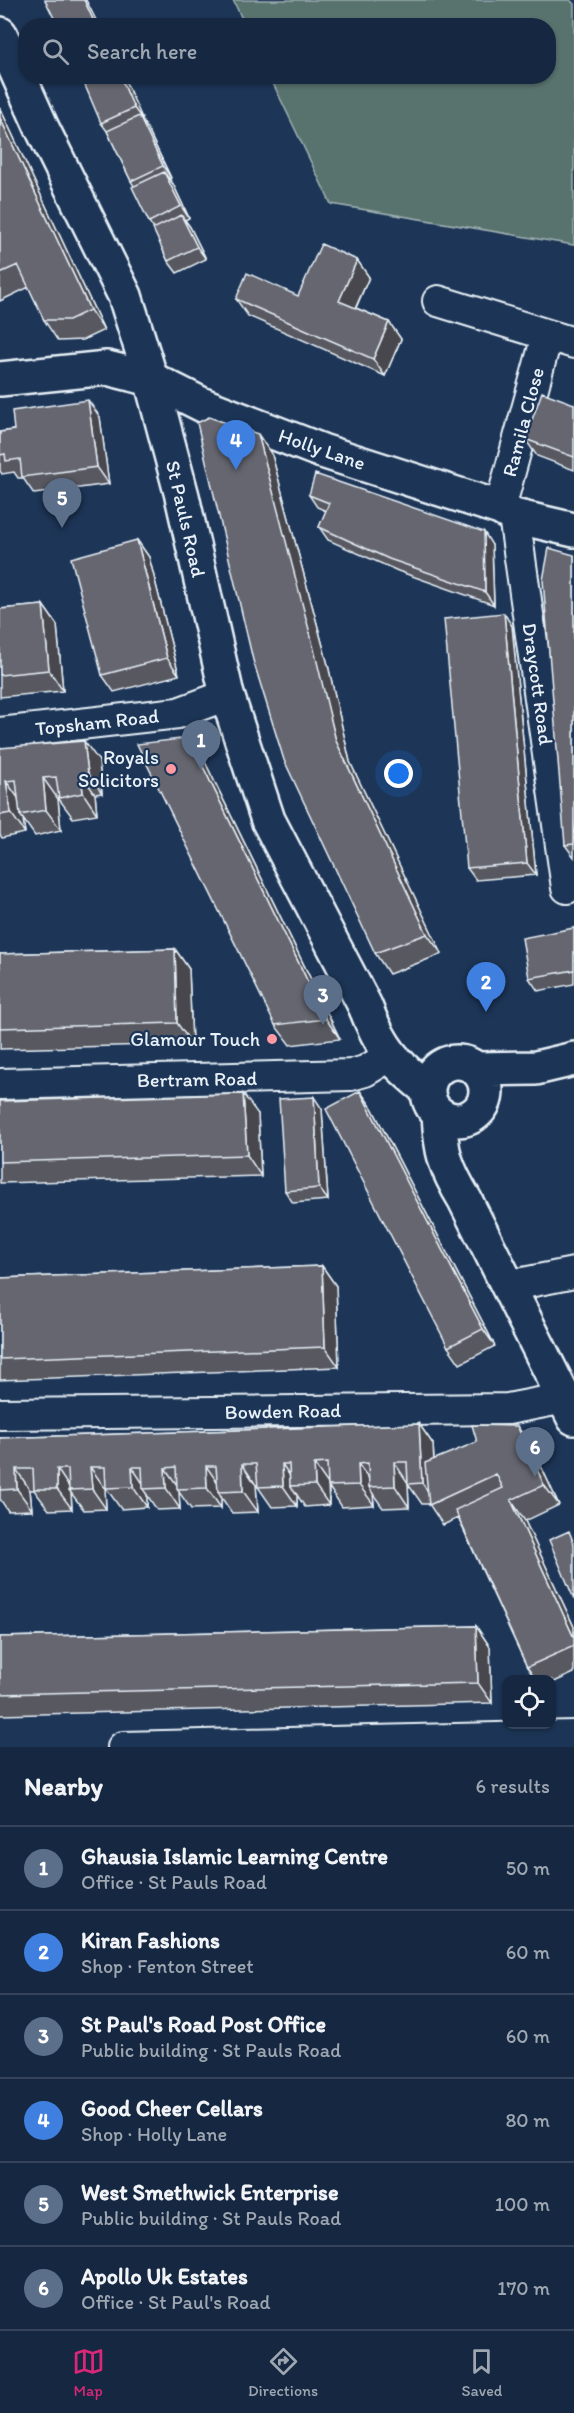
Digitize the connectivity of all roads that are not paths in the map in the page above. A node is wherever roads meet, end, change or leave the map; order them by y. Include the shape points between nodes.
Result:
1 (0, 34) edge
2 (18, 74) edge
3 (22, 84) edge
4 (438, 301) dead end
5 (560, 339) edge
6 (0, 379) edge
7 (151, 379) junction
8 (507, 512) junction
9 (574, 530) edge
10 (226, 695) junction
11 (0, 733) edge
12 (564, 888) edge
13 (365, 1006) junction
14 (390, 1056) junction
15 (574, 1059) edge
16 (536, 1068) junction
17 (0, 1084) edge
18 (452, 1098) junction
19 (574, 1273) edge
20 (508, 1286) junction
21 (569, 1408) edge
22 (0, 1414) edge
23 (574, 1736) edge
24 (123, 1747) edge

1 - 2 main road, St Pauls Road
3 - 7 main road, St Pauls Road via 125,296
4 - 5 street, Ramila Close
5 - 8 street, Ramila Close
6 - 7 main road, Holly Lane via 107,368
7 - 8 main road, Holly Lane via 203,405 322,451
7 - 10 main road, St Pauls Road via 182,496
8 - 9 main road, Holly Lane
8 - 12 street, Draycott Road
10 - 11 street, Topsham Road via 178,713
10 - 13 main road, St Pauls Road via 268,820
13 - 14 main road, St Pauls Road via 376,1035
13 - 18 main road, St Pauls Road via 403,1040
14 - 17 street, Bertram Road via 351,1075
14 - 18 main road, St Pauls Road
15 - 16 main road
16 - 18 main road
16 - 18 main road via 478,1070 487,1091
18 - 20 main road via 464,1145 465,1200
19 - 20 street
20 - 21 main road
21 - 22 street, Bowden Road
23 - 24 street

